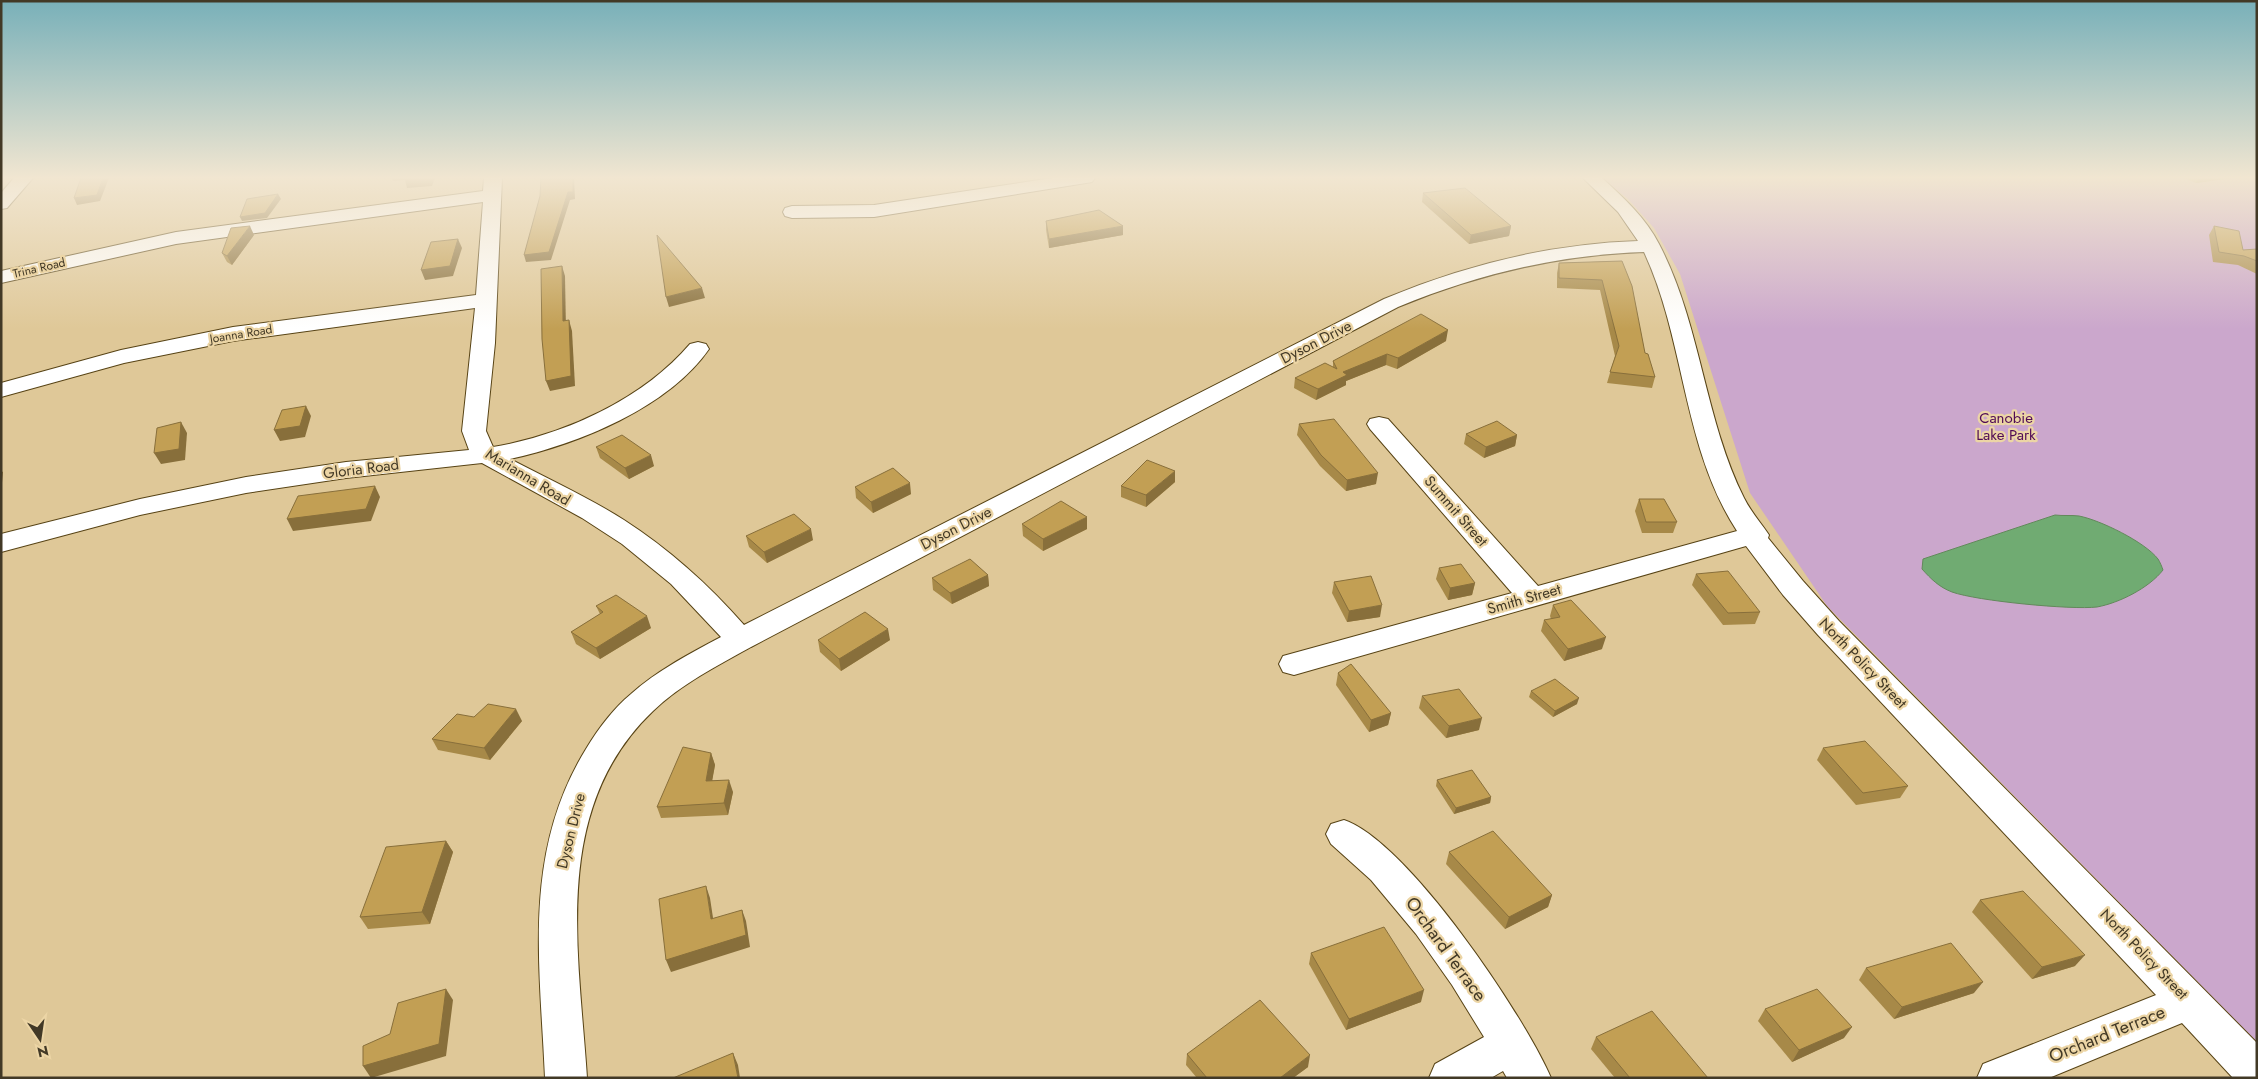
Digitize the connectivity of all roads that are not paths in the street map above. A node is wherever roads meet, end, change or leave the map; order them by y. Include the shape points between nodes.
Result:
1 (235, 228) edge
2 (490, 228) edge
3 (1639, 228) edge
4 (1651, 246) junction
5 (1, 277) edge
6 (485, 300) junction
7 (698, 349) dead end
8 (1, 390) edge
9 (1379, 424) dead end
10 (487, 456) junction
11 (1754, 536) junction
12 (1, 543) edge
13 (1532, 597) junction
14 (740, 640) junction
15 (1294, 664) dead end
16 (1344, 834) dead end
17 (2189, 1001) junction
18 (1521, 1061) edge
19 (2257, 1072) edge
20 (566, 1078) edge
21 (1450, 1078) edge
22 (1998, 1078) edge

1 - 5 street, Trina Road via 176,238
2 - 6 street, Marianna Road
3 - 4 street, North Policy Street
4 - 11 street, North Policy Street via 1678,309 1711,446 1722,478
4 - 14 street, Dyson Drive via 1594,248 1538,256 1459,277 1405,297
6 - 8 street, Joanna Road via 187,342
6 - 10 street, Marianna Road via 484,343 474,431 476,444
7 - 10 street, Gloria Road via 658,388 604,418 550,441
9 - 13 street, Summit Street
10 - 12 street, Gloria Road via 372,466 183,496
10 - 14 street, Marianna Road via 613,524 665,560 711,604
11 - 13 street, Smith Street
11 - 17 street, North Policy Street via 1821,620
13 - 15 street, Smith Street
14 - 20 street, Dyson Drive via 661,686 628,716 600,752 581,790 568,829 558,911
16 - 18 street, Orchard Terrace via 1388,873 1418,906 1467,973
17 - 19 street, North Policy Street
17 - 22 street, Orchard Terrace
18 - 21 street

